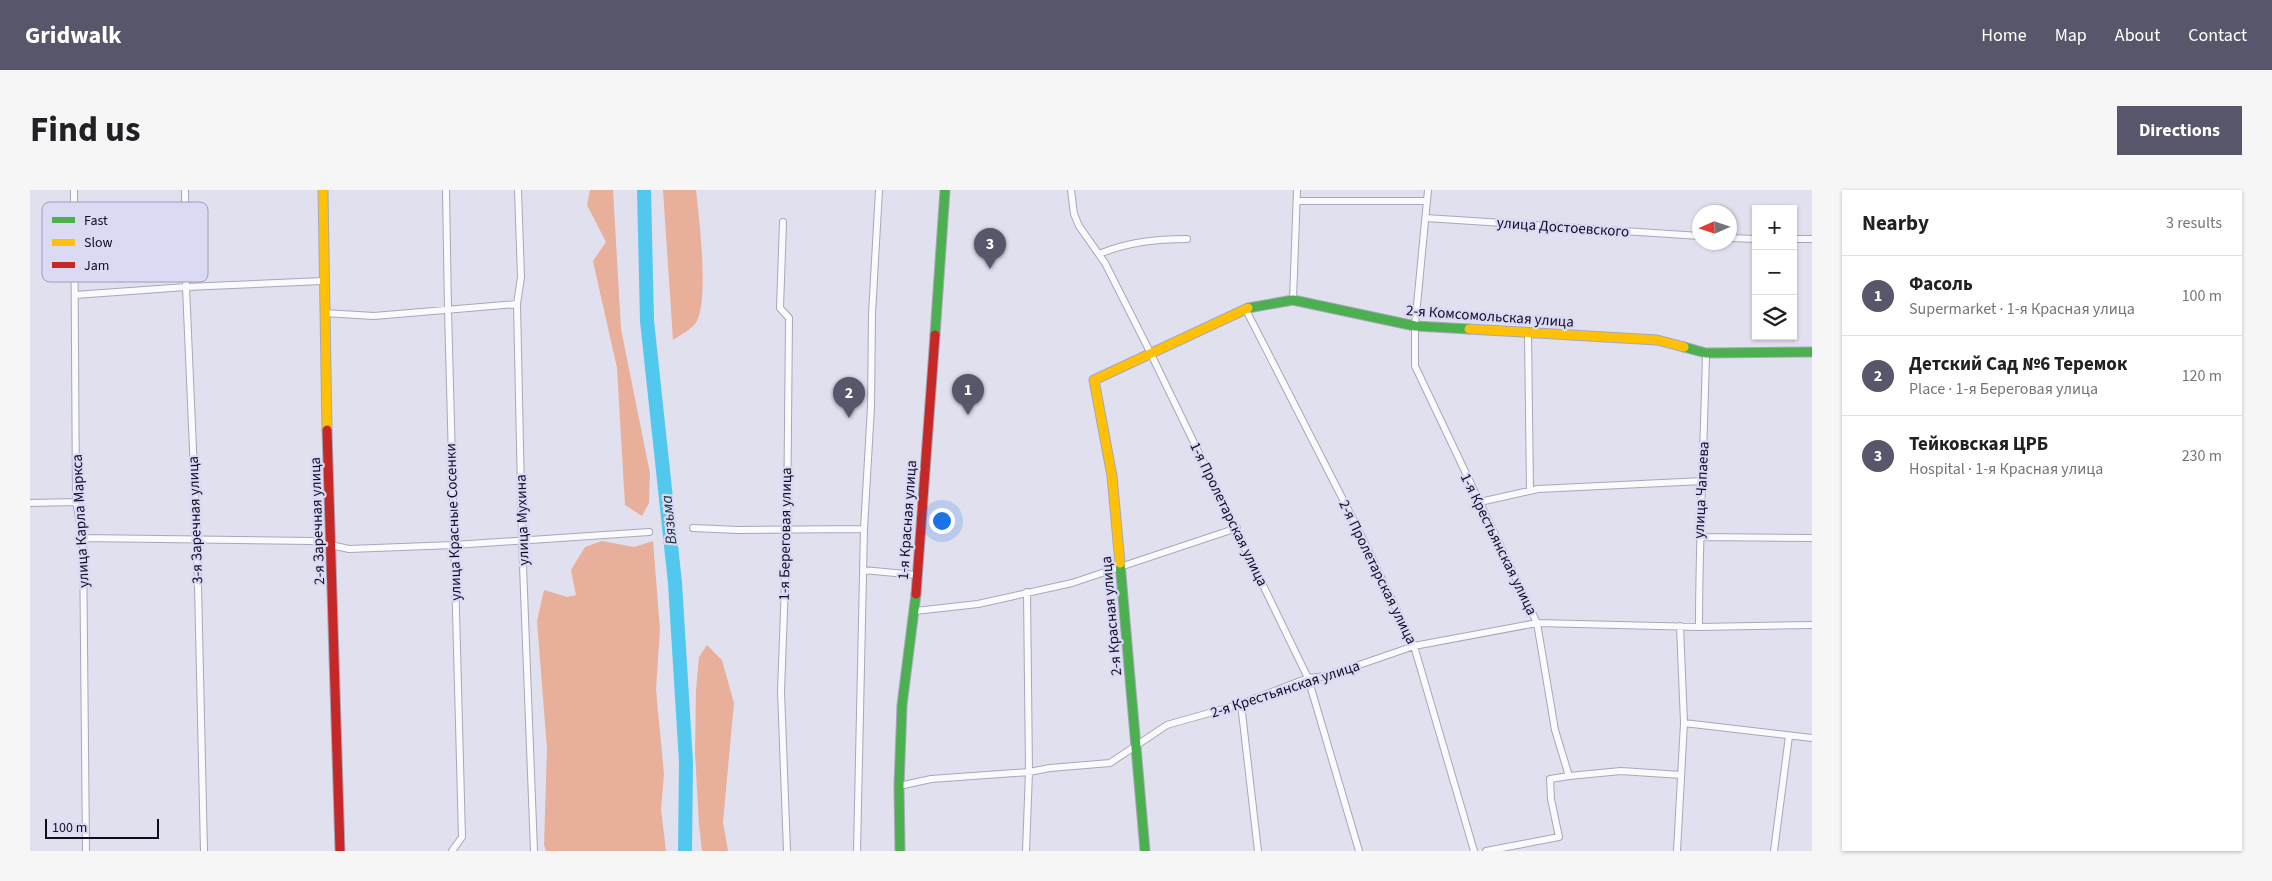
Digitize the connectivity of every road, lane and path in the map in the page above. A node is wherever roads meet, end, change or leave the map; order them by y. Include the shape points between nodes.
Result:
1 (322, 190) edge
2 (446, 190) edge
3 (518, 190) edge
4 (879, 190) edge
5 (945, 190) edge
6 (1071, 190) edge
7 (1297, 190) edge
8 (1428, 190) edge
9 (1297, 201) junction
10 (1427, 201) junction
11 (1426, 218) junction
12 (783, 222) dead end
13 (1692, 235) edge
14 (1737, 238) edge
15 (1187, 239) dead end
16 (1752, 239) edge
17 (1797, 239) edge
18 (1812, 239) edge
19 (1099, 254) junction
20 (76, 282) edge
21 (186, 282) edge
22 (324, 282) junction
23 (186, 288) junction
24 (76, 295) junction
25 (1293, 300) junction
26 (517, 304) junction
27 (1244, 308) junction
28 (448, 310) junction
29 (324, 313) junction
30 (1415, 326) junction
31 (1528, 333) junction
32 (1150, 352) junction
33 (1812, 352) edge
34 (1706, 353) junction
35 (1094, 380) joint
36 (1703, 481) junction
37 (1530, 491) junction
38 (76, 502) junction
39 (1480, 502) junction
40 (30, 503) edge
41 (693, 528) dead end
42 (1237, 528) junction
43 (864, 529) junction
44 (787, 530) junction
45 (649, 532) dead end
46 (1699, 537) junction
47 (83, 538) junction
48 (1812, 538) edge
49 (522, 540) junction
50 (197, 541) junction
51 (332, 544) junction
52 (454, 545) junction
53 (1121, 567) junction
54 (863, 570) junction
55 (917, 575) junction
56 (1027, 592) junction
57 (915, 611) junction
58 (1537, 623) junction
59 (1812, 625) edge
60 (1680, 626) junction
61 (1699, 627) junction
62 (1414, 646) junction
63 (1308, 678) junction
64 (1241, 704) junction
65 (1684, 723) junction
66 (1789, 736) junction
67 (1812, 738) edge
68 (1137, 747) junction
69 (1029, 772) junction
70 (1681, 775) junction
71 (1569, 776) junction
72 (899, 786) junction
73 (86, 851) edge
74 (204, 851) edge
75 (340, 851) edge
76 (452, 851) edge
77 (534, 851) edge
78 (787, 851) edge
79 (857, 851) edge
80 (900, 851) edge
81 (1026, 851) edge
82 (1145, 851) edge
83 (1258, 851) edge
84 (1359, 851) edge
85 (1474, 851) edge
86 (1486, 851) edge
87 (1677, 851) edge
88 (1774, 851) edge

1 - 22 main road, 2-я Заречная улица
2 - 28 street, улица Красные Сосенки
3 - 26 street, улица Мухина via 521,277
4 - 43 street
5 - 55 main road, 1-я Красная улица
6 - 19 street, 1-я Пролетарская улица via 1079,226
7 - 9 street
8 - 10 street, 1-я Крестьянская улица
9 - 10 street
9 - 25 street
10 - 11 street, 1-я Крестьянская улица
11 - 13 street, улица Достоевского
11 - 30 street, 1-я Крестьянская улица
12 - 44 street, 1-я Береговая улица via 780,308 789,318
14 - 16 street
15 - 19 street via 1151,240 1116,246
17 - 18 street
19 - 32 street, 1-я Пролетарская улица
20 - 24 street, улица Карла Маркса
21 - 23 street, 3-я Заречная улица
22 - 23 street
22 - 29 main road, 2-я Заречная улица
23 - 24 street
23 - 50 street, 3-я Заречная улица
24 - 38 street, улица Карла Маркса
25 - 27 main road, 2-я Комсомольская улица
25 - 30 main road, 2-я Комсомольская улица
26 - 28 street
26 - 49 street, улица Мухина
27 - 32 main road, 2-я Комсомольская улица
27 - 62 street, 2-я Пролетарская улица via 1357,526
28 - 29 street via 374,316
28 - 52 street, улица Красные Сосенки
29 - 51 main road, 2-я Заречная улица
30 - 31 main road, 2-я Комсомольская улица
30 - 39 street, 1-я Крестьянская улица via 1416,366
31 - 34 main road, 2-я Комсомольская улица via 1657,340
31 - 37 street
32 - 35 main road, 2-я Комсомольская улица
32 - 42 street, 1-я Пролетарская улица
33 - 34 main road, 2-я Комсомольская улица
34 - 36 street, улица Чапаева
35 - 53 main road, 2-я Красная улица via 1112,476
36 - 37 street
36 - 46 street, улица Чапаева
37 - 39 street
38 - 40 street
38 - 47 street, улица Карла Маркса
39 - 58 street, 1-я Крестьянская улица
41 - 44 street
42 - 53 street
42 - 63 street, 1-я Пролетарская улица
43 - 44 street
43 - 54 street
44 - 78 street, 1-я Береговая улица via 781,691
45 - 49 street
46 - 48 street
46 - 61 street, улица Чапаева
47 - 50 street
47 - 73 street, улица Карла Маркса
49 - 52 street
49 - 77 street, улица Мухина
50 - 51 street via 312,541
50 - 74 street, 3-я Заречная улица
51 - 52 street via 349,549
51 - 75 main road, 2-я Заречная улица
52 - 76 street, улица Красные Сосенки via 462,837
53 - 56 street via 1072,583
53 - 68 main road, 2-я Красная улица
54 - 55 street
54 - 79 street
55 - 57 main road, 1-я Красная улица
56 - 57 street via 978,604
56 - 69 street
57 - 72 main road, 1-я Красная улица via 902,705
58 - 60 street, 2-я Крестьянская улица
58 - 62 street, 2-я Крестьянская улица
58 - 71 street, 1-я Крестьянская улица via 1556,730
59 - 61 street, 2-я Крестьянская улица
60 - 61 street, 2-я Крестьянская улица
60 - 65 street
62 - 63 street, 2-я Крестьянская улица via 1327,676
62 - 85 street, 2-я Пролетарская улица
63 - 64 street, 2-я Крестьянская улица
63 - 84 street, 1-я Пролетарская улица
64 - 68 street, 2-я Крестьянская улица via 1167,725
64 - 83 street
65 - 66 street
65 - 70 street
66 - 67 street
66 - 88 street
68 - 69 street, 2-я Крестьянская улица via 1110,763
68 - 82 main road, 2-я Красная улица
69 - 72 street, 2-я Крестьянская улица via 931,779
69 - 81 street
70 - 71 street via 1620,771
70 - 87 street
71 - 86 street via 1550,779 1559,837
72 - 80 main road, 1-я Красная улица

